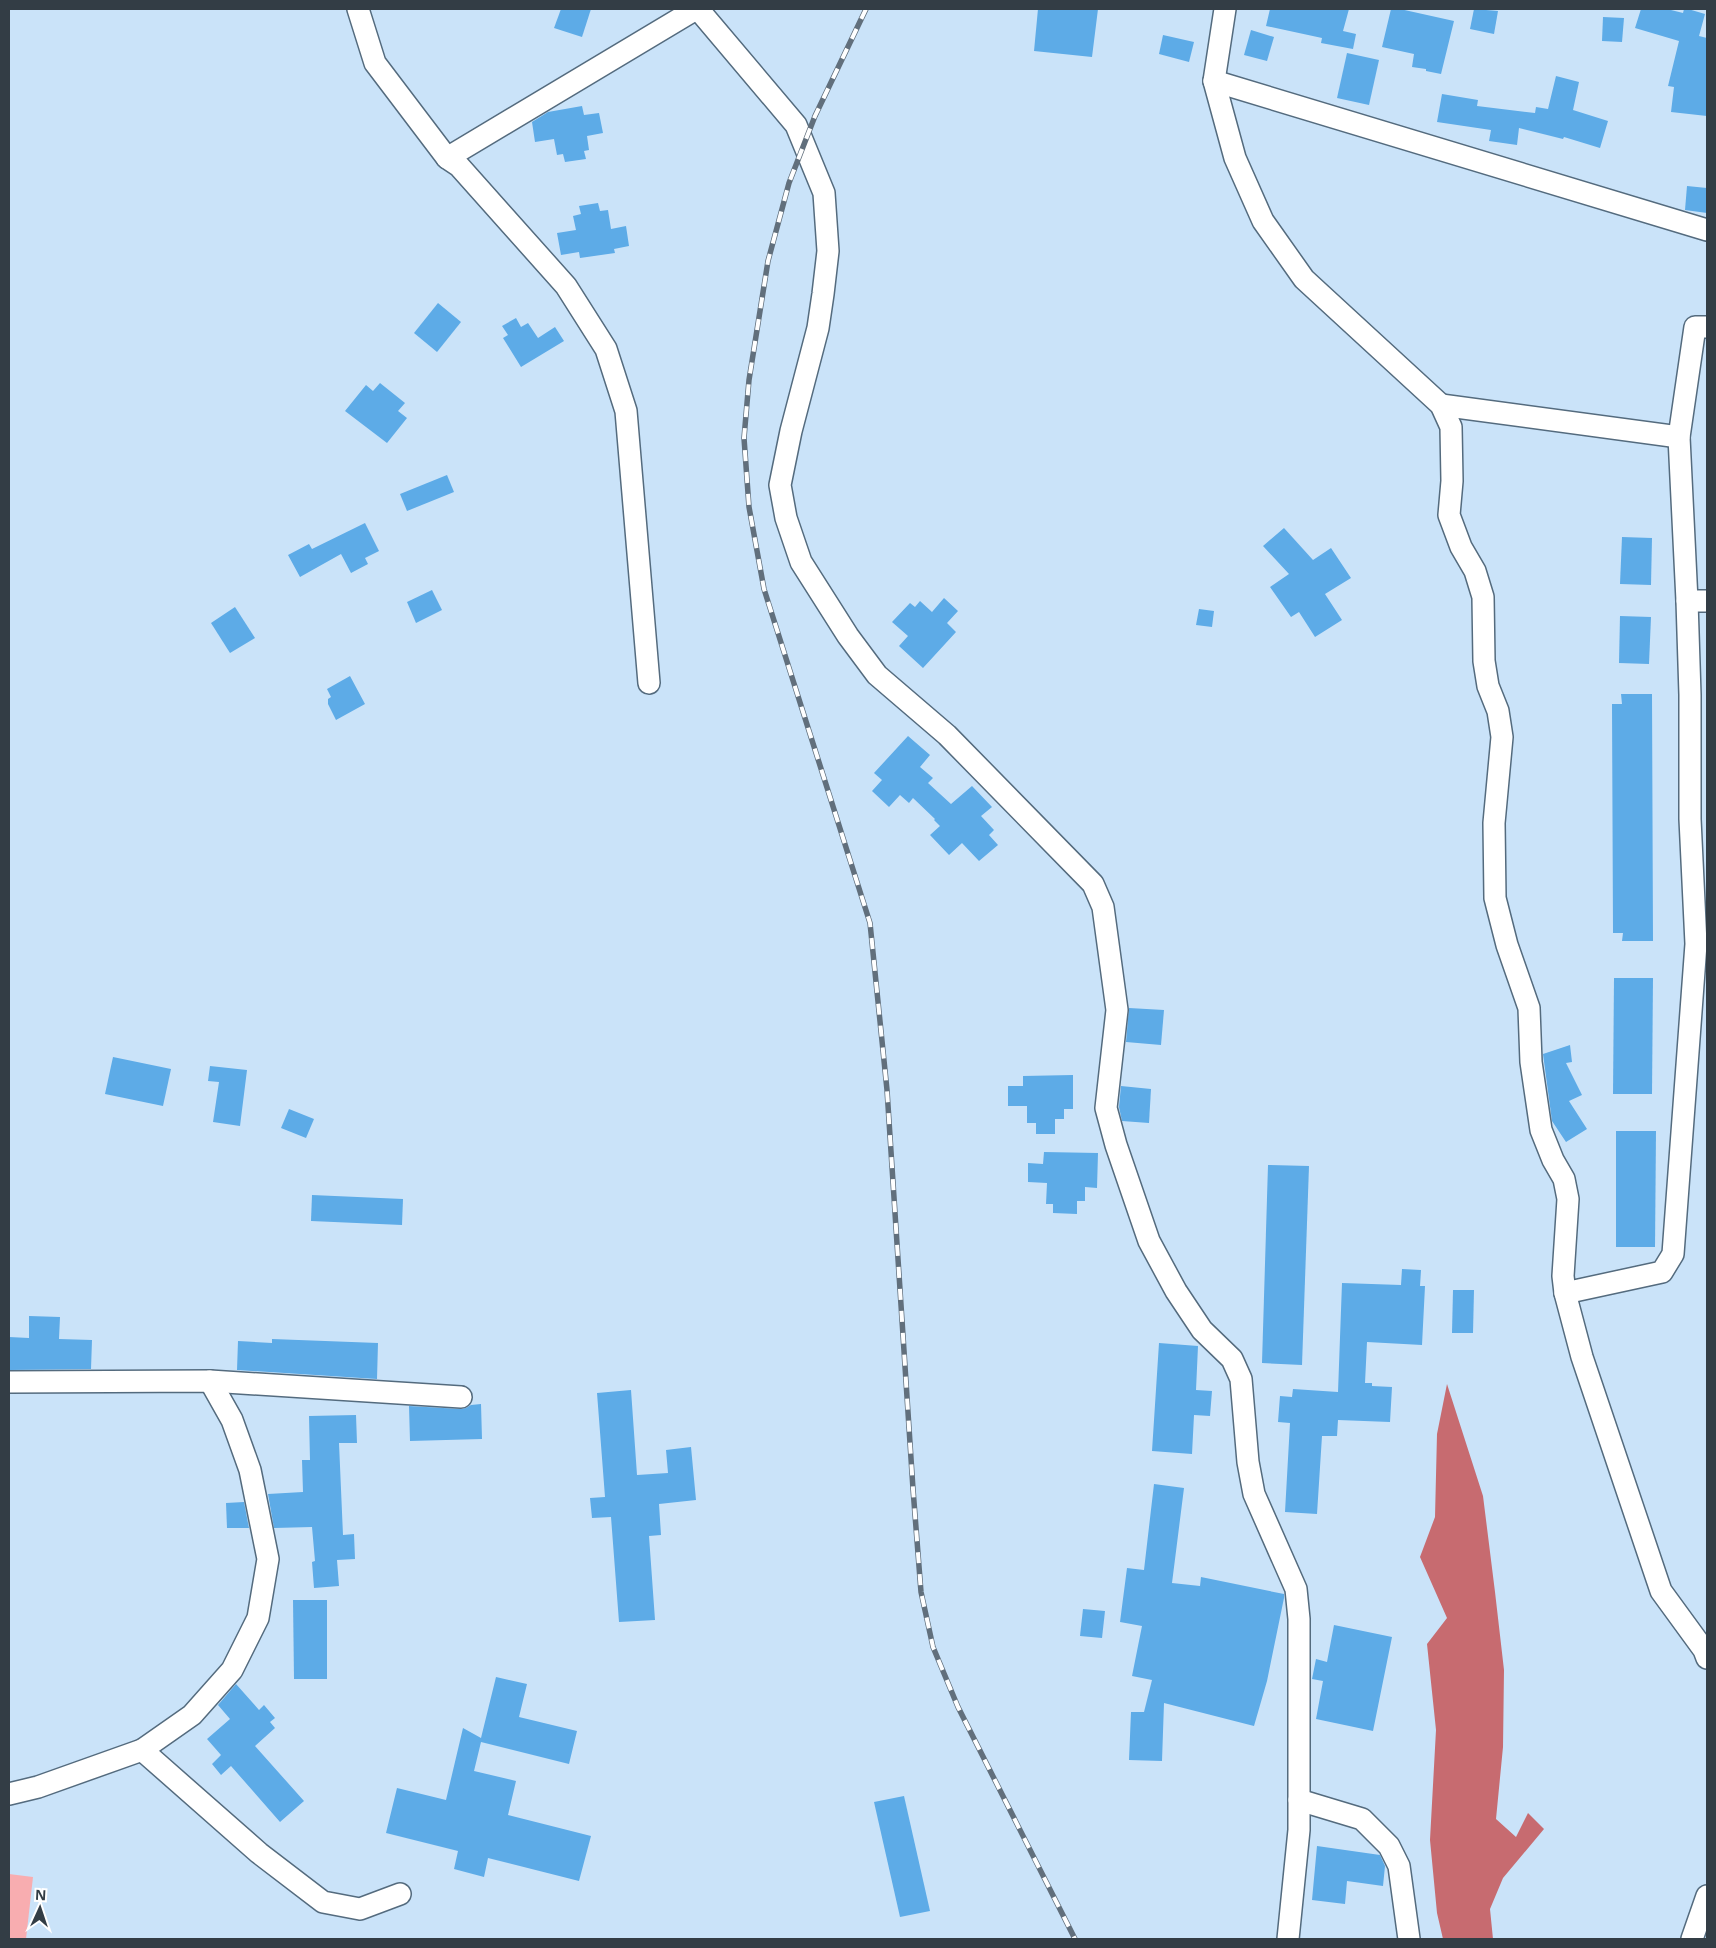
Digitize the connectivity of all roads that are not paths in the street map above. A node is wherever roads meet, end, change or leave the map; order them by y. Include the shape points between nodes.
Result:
1 (358, 9) edge
2 (697, 9) edge
3 (1225, 9) edge
4 (1214, 81) junction
5 (447, 158) junction
6 (1707, 230) edge
7 (1707, 326) edge
8 (1441, 405) junction
9 (1679, 437) junction
10 (1697, 601) edge
11 (649, 683) dead end
12 (1699, 695) edge
13 (1699, 819) edge
14 (1701, 944) edge
15 (1565, 1293) junction
16 (210, 1381) junction
17 (9, 1382) edge
18 (461, 1397) dead end
19 (1707, 1658) edge
20 (142, 1750) junction
21 (9, 1794) edge
22 (1299, 1800) junction
23 (400, 1894) dead end
24 (1707, 1896) edge
25 (1288, 1939) edge
26 (1409, 1939) edge
27 (1692, 1939) edge

1 - 5 street via 376,63
2 - 5 street
2 - 22 street via 796,125 824,193 828,251 824,294 780,484 786,518 801,562 877,675 947,735 1094,884 1103,907 1117,1010 1106,1108 1116,1145 1149,1241 1202,1330 1232,1359 1241,1379 1254,1494 1296,1589 1299,1619
3 - 4 street
4 - 6 street
4 - 8 street via 1235,158 1263,221 1304,279
5 - 11 street via 459,166 566,286 606,349 626,412
7 - 9 street via 1695,327
8 - 9 street
8 - 15 street via 1451,427 1449,515 1461,547 1475,571 1483,597 1484,661 1502,737 1494,824 1495,898 1529,1008 1531,1062 1541,1130 1564,1179 1568,1199 1563,1276
9 - 10 street
10 - 12 street
12 - 13 street
13 - 14 street
14 - 15 street via 1673,1254 1662,1272
15 - 19 street via 1582,1358 1661,1591
16 - 17 street
16 - 18 street
16 - 20 street via 232,1420 250,1470 268,1559 258,1618 232,1670 198,1709
20 - 21 street
20 - 23 street via 259,1853 323,1902 360,1909
22 - 25 street
22 - 26 street via 1362,1819 1389,1846 1399,1866
24 - 27 street

